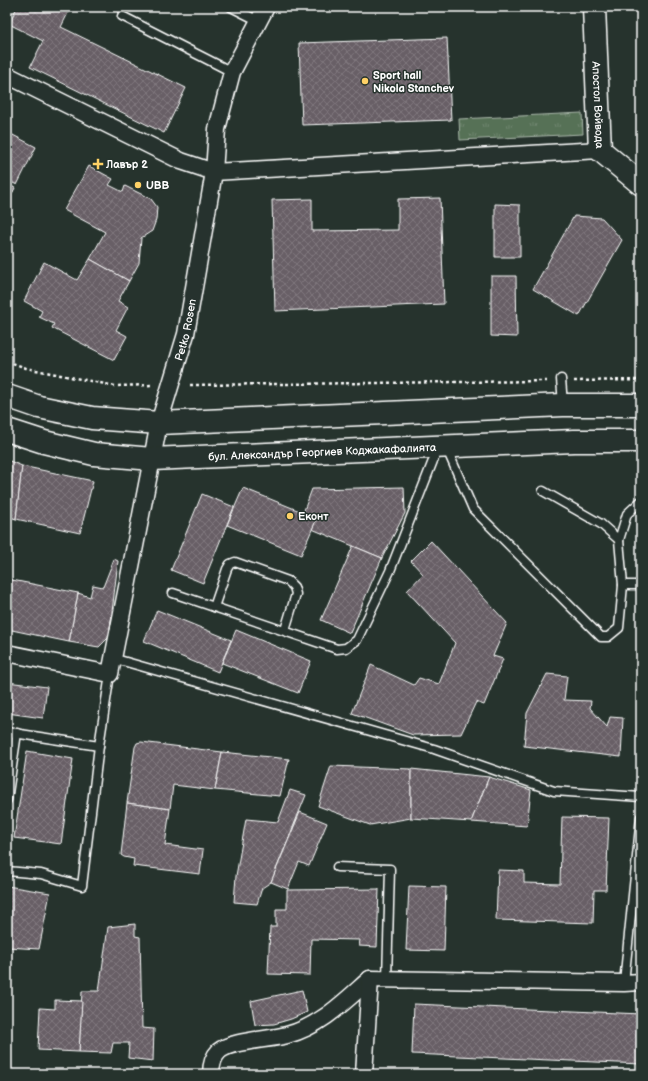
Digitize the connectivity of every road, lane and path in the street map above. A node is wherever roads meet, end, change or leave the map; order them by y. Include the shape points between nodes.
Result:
1 (232, 7) edge
2 (266, 7) edge
3 (594, 7) edge
4 (122, 16) dead end
5 (259, 21) junction
6 (232, 72) junction
7 (7, 76) edge
8 (600, 150) junction
9 (214, 172) junction
10 (641, 184) edge
11 (7, 361) edge
12 (561, 380) junction
13 (641, 380) edge
14 (170, 385) junction
15 (7, 396) edge
16 (641, 404) edge
17 (563, 405) junction
18 (159, 423) junction
19 (7, 430) edge
20 (641, 441) edge
21 (442, 447) junction
22 (152, 459) junction
23 (543, 491) dead end
24 (641, 501) edge
25 (619, 540) junction
26 (623, 585) junction
27 (641, 585) edge
28 (173, 593) dead end
29 (214, 607) junction
30 (285, 630) junction
31 (7, 653) edge
32 (112, 658) junction
33 (110, 674) junction
34 (7, 732) edge
35 (17, 733) junction
36 (99, 746) junction
37 (641, 797) edge
38 (7, 800) edge
39 (641, 817) edge
40 (641, 820) edge
41 (337, 867) dead end
42 (7, 871) edge
43 (370, 979) junction
44 (387, 979) junction
45 (641, 982) edge
46 (624, 983) junction
47 (211, 1074) edge
48 (364, 1074) edge

1 - 5 lane
2 - 5 street, Petko Rosen
3 - 8 main road, Апостол Войвода
4 - 6 lane
5 - 6 street, Petko Rosen
6 - 9 street, Petko Rosen via 217,129
7 - 9 street via 181,161
8 - 9 street
8 - 10 main road, Апостол Войвода
9 - 14 street, Petko Rosen via 186,334
11 - 14 path via 26,368 115,386
12 - 13 path
12 - 14 path
12 - 17 lane
14 - 18 street, Petko Rosen
15 - 18 main road via 39,407 92,418
16 - 17 main road
17 - 18 main road
18 - 22 street, Petko Rosen
19 - 22 main road, бул. Александър Георгиев Коджакафалията via 94,454
20 - 21 main road, бул. Александър Георгиев Коджакафалията via 574,441
21 - 22 main road, бул. Александър Георгиев Коджакафалията
21 - 26 lane via 473,509 601,637 608,637 619,628
21 - 30 lane via 390,571 357,640 346,648 337,649
22 - 32 street, Petko Rosen
23 - 25 lane via 600,524
24 - 25 lane via 627,514
25 - 26 lane
26 - 27 lane
28 - 29 lane
29 - 30 lane
29 - 30 lane via 227,569 235,562 288,581 294,587 296,594
31 - 33 street
32 - 33 street, Petko Rosen
32 - 37 lane via 434,749 554,791
33 - 36 lane
34 - 35 lane
35 - 36 lane
35 - 38 lane
36 - 42 lane via 82,886 41,874
39 - 40 lane
40 - 46 lane
41 - 44 lane via 390,870
43 - 44 street
43 - 47 street via 330,1014 309,1027 287,1035 235,1044 218,1052 211,1064
43 - 48 street
44 - 46 street
45 - 46 street

